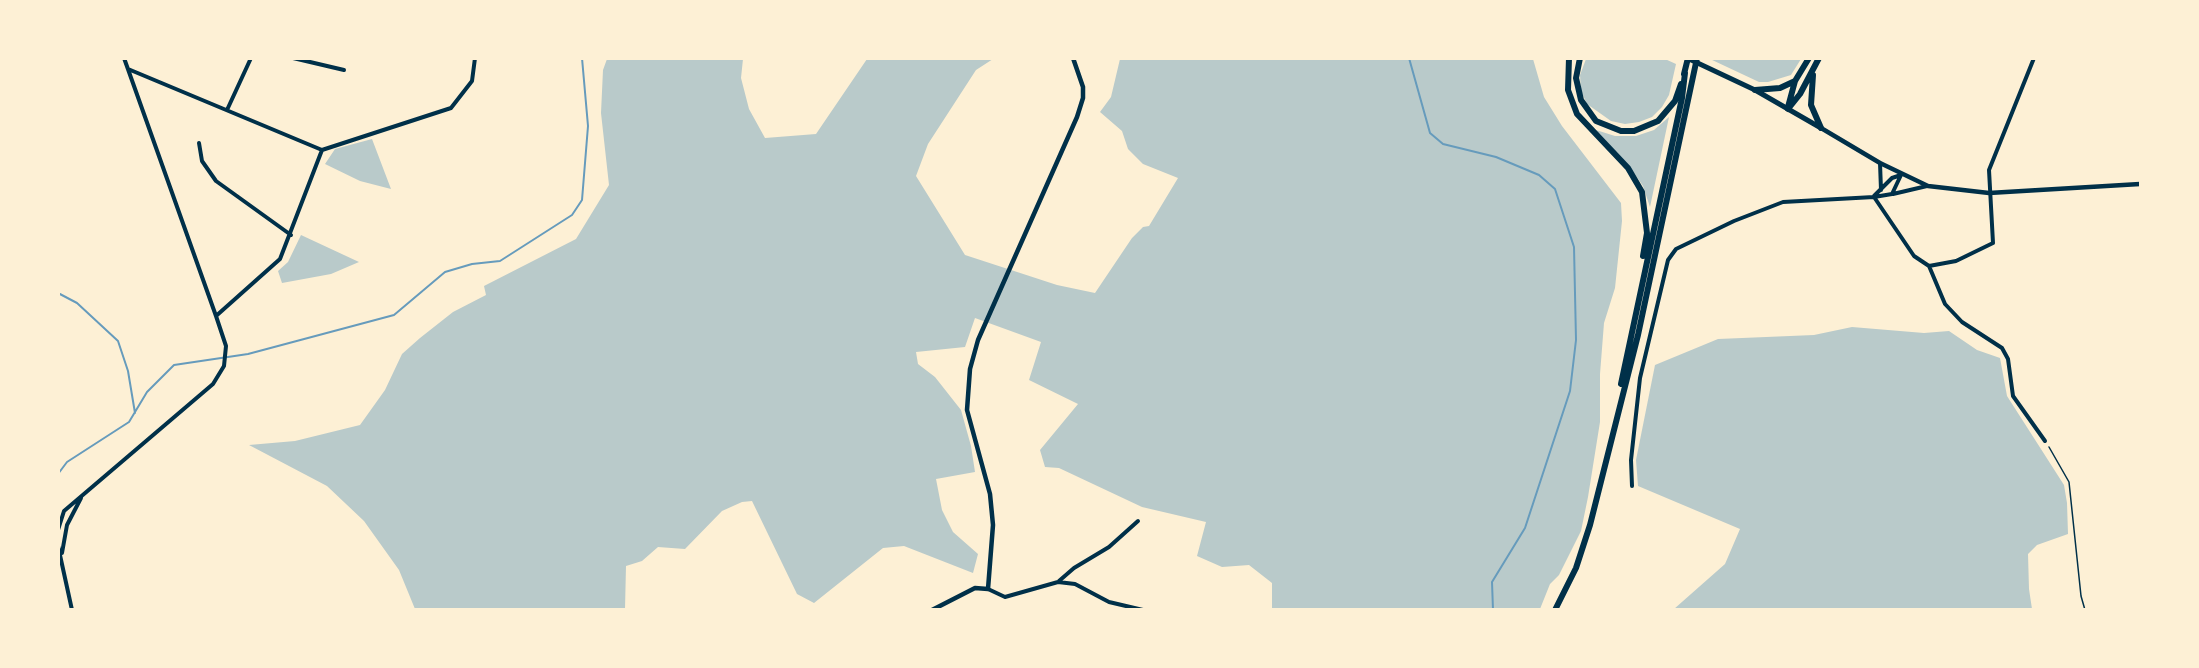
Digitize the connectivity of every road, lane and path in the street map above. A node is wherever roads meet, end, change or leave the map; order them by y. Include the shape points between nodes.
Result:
1 (124, 58) edge
2 (251, 58) edge
3 (293, 58) edge
4 (475, 58) edge
5 (1073, 58) edge
6 (1569, 58) edge
7 (1580, 58) edge
8 (1688, 58) edge
9 (1699, 58) edge
10 (1809, 58) edge
11 (1819, 58) edge
12 (2034, 58) edge
13 (128, 69) junction
14 (344, 70) dead end
15 (1814, 72) junction
16 (1684, 73) junction
17 (1795, 81) junction
18 (1755, 90) junction
19 (1788, 109) junction
20 (227, 110) junction
21 (1821, 128) junction
22 (199, 143) dead end
23 (322, 150) junction
24 (1880, 163) junction
25 (1901, 175) junction
26 (2140, 184) edge
27 (1928, 186) junction
28 (1881, 190) junction
29 (1989, 193) junction
30 (1892, 194) junction
31 (1874, 197) junction
32 (291, 235) junction
33 (1929, 266) junction
34 (1637, 302) junction
35 (216, 316) junction
36 (1610, 438) junction
37 (2045, 441) joint
38 (1632, 486) dead end
39 (81, 497) junction
40 (1138, 521) dead end
41 (58, 530) edge
42 (58, 546) edge
43 (61, 556) junction
44 (1058, 582) junction
45 (988, 589) junction
46 (1122, 603) junction
47 (72, 609) edge
48 (932, 609) edge
49 (1116, 609) edge
50 (1143, 609) edge
51 (1555, 609) edge
52 (2085, 609) edge

1 - 13 street
2 - 20 street
3 - 14 street
4 - 23 street via 472,81 451,108
5 - 45 street via 1083,87 1077,117 978,340 969,369 967,410 990,494 993,525
6 - 34 main road via 1568,90 1577,114 1628,168 1642,192 1647,233
7 - 16 main road via 1576,78 1581,100 1596,121 1621,131 1634,131 1658,121 1675,101
8 - 16 main road
8 - 18 main road
9 - 36 main road via 1638,335
10 - 17 main road
11 - 15 main road
12 - 29 street via 1989,170
13 - 20 street
13 - 35 street
15 - 19 main road
15 - 21 main road via 1811,105
16 - 34 main road via 1682,98
17 - 18 main road via 1780,88
17 - 19 main road
18 - 19 main road
19 - 21 main road
20 - 23 street
21 - 24 street
22 - 32 street via 202,160 216,181
23 - 32 street
24 - 25 street
24 - 28 street
25 - 27 street
25 - 28 street
25 - 30 street
26 - 29 street
27 - 29 street
27 - 30 street
28 - 31 street
29 - 33 street via 1993,243 1956,261
30 - 31 street
31 - 33 street via 1914,256
31 - 38 street via 1783,202 1676,249 1668,260 1640,378
32 - 35 street via 280,259
33 - 37 street via 1945,304 1962,322 2002,348 2008,358 2013,396
34 - 36 main road
35 - 39 street via 225,346 224,366 213,384
36 - 51 main road via 1588,531 1576,568
37 - 52 path via 2069,482
39 - 41 street via 64,511
39 - 43 street via 67,525
40 - 44 street via 1109,547
42 - 43 street
43 - 47 street
44 - 45 street via 1005,597
44 - 46 street via 1075,584 1109,602
45 - 48 street via 975,588
46 - 49 street
46 - 50 street

